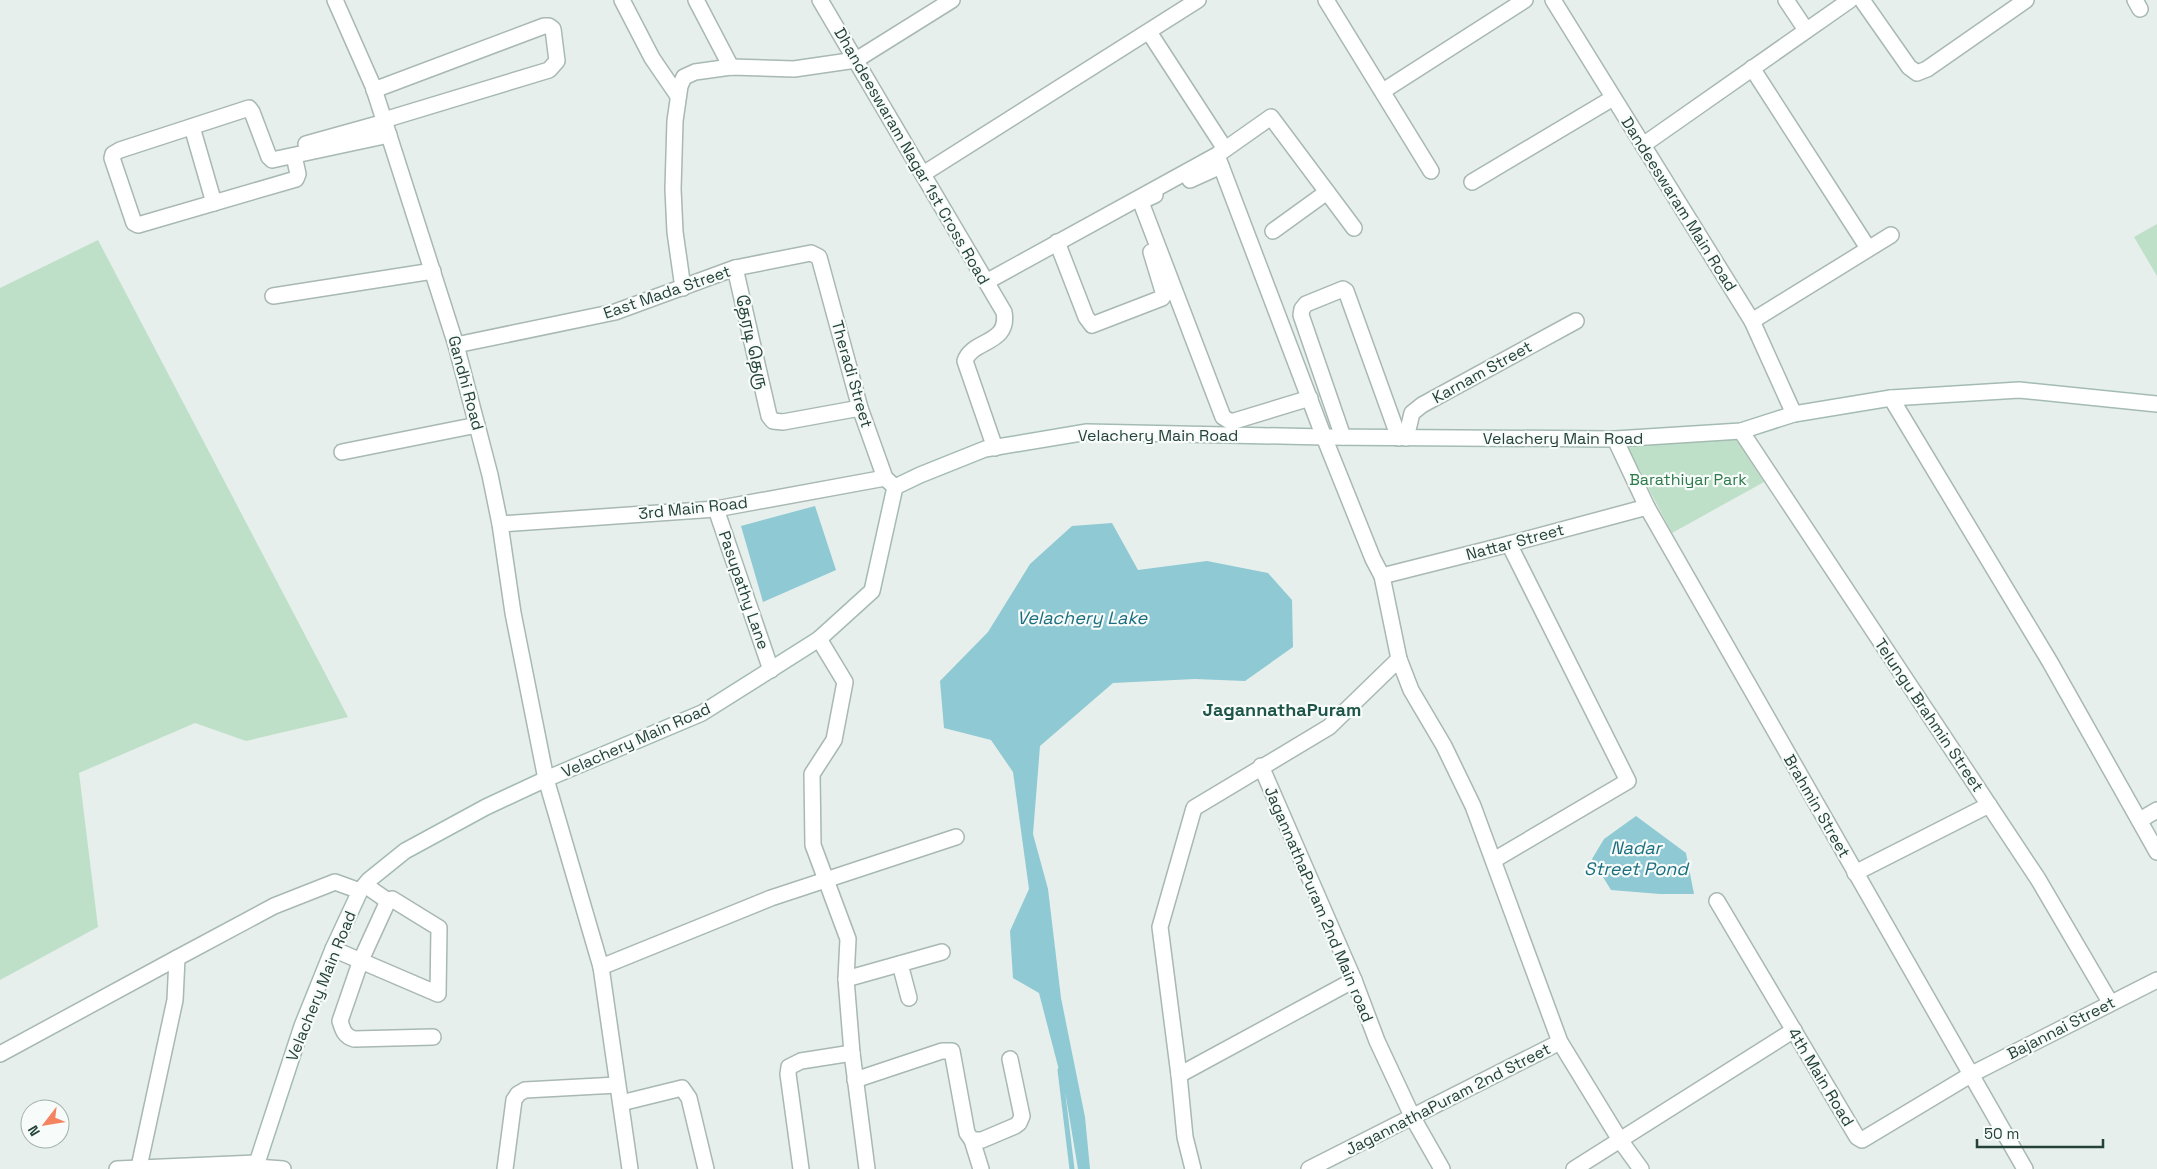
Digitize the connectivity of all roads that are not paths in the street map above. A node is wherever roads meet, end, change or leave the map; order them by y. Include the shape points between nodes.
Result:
1 (335, 0) edge
2 (622, 0) edge
3 (696, 0) edge
4 (820, 0) edge
5 (952, 0) edge
6 (1198, 0) edge
7 (1326, 0) edge
8 (1526, 0) edge
9 (1553, 0) edge
10 (1786, 0) edge
11 (1850, 0) edge
12 (1862, 0) edge
13 (2026, 0) edge
14 (1806, 30) junction
15 (1149, 32) junction
16 (856, 60) junction
17 (731, 67) junction
18 (1752, 68) junction
19 (374, 90) junction
20 (1383, 91) junction
21 (678, 96) junction
22 (1613, 98) junction
23 (386, 125) junction
24 (192, 127) junction
25 (306, 144) dead end
26 (1643, 145) junction
27 (294, 156) junction
28 (1221, 157) junction
29 (1431, 171) dead end
30 (924, 174) junction
31 (1472, 182) dead end
32 (1327, 192) junction
33 (1135, 200) junction
34 (214, 203) junction
35 (1354, 228) dead end
36 (1273, 231) dead end
37 (1891, 235) dead end
38 (1058, 242) junction
39 (1868, 248) junction
40 (819, 257) joint
41 (735, 268) junction
42 (433, 271) junction
43 (986, 282) junction
44 (683, 288) junction
45 (273, 296) dead end
46 (1576, 321) dead end
47 (1752, 321) junction
48 (456, 345) junction
49 (1310, 398) junction
50 (1891, 398) junction
51 (2157, 404) edge
52 (860, 408) junction
53 (1794, 414) junction
54 (477, 424) junction
55 (1740, 431) junction
56 (1324, 437) junction
57 (1343, 437) junction
58 (1402, 438) junction
59 (1615, 439) junction
60 (995, 448) junction
61 (342, 452) dead end
62 (890, 483) junction
63 (1647, 507) junction
64 (716, 509) junction
65 (500, 524) junction
66 (1509, 544) junction
67 (1382, 576) junction
68 (819, 639) junction
69 (1400, 659) junction
70 (771, 670) junction
71 (1261, 766) junction
72 (546, 779) junction
73 (1989, 805) junction
74 (2157, 810) edge
75 (2140, 820) junction
76 (956, 836) dead end
77 (2157, 852) edge
78 (1494, 860) junction
79 (1855, 873) junction
80 (826, 879) junction
81 (362, 888) junction
82 (388, 901) junction
83 (1716, 901) dead end
84 (333, 949) junction
85 (942, 952) dead end
86 (177, 958) junction
87 (361, 960) junction
88 (900, 964) junction
89 (601, 967) junction
90 (846, 978) junction
91 (1354, 980) junction
92 (2155, 986) edge
93 (909, 998) dead end
94 (2110, 1002) junction
95 (1794, 1030) junction
96 (433, 1037) dead end
97 (1560, 1042) junction
98 (852, 1052) junction
99 (0, 1054) edge
100 (1010, 1059) dead end
101 (1972, 1074) junction
102 (1179, 1075) junction
103 (855, 1080) junction
104 (617, 1085) junction
105 (621, 1103) junction
106 (1412, 1118) junction
107 (972, 1140) junction
108 (1620, 1140) junction
109 (256, 1166) edge
110 (139, 1167) junction
111 (117, 1169) edge
112 (283, 1169) edge
113 (504, 1169) edge
114 (630, 1169) edge
115 (706, 1169) edge
116 (801, 1169) edge
117 (868, 1169) edge
118 (981, 1169) edge
119 (1193, 1169) edge
120 (1308, 1169) edge
121 (1442, 1169) edge
122 (1574, 1169) edge
123 (1641, 1169) edge
124 (2025, 1169) edge

1 - 19 street, Gandhi Road
2 - 21 street via 652,58
3 - 17 street
4 - 16 street, Dhandeeswaram Nagar 1st Cross Road
5 - 16 street
6 - 15 street
7 - 20 street
8 - 20 street
9 - 22 street, Dandeeswaram Main Road
10 - 14 street
11 - 14 street
12 - 13 street via 1909,67 1917,73
14 - 18 street
15 - 28 street
15 - 30 street
16 - 17 street via 794,69
16 - 30 street, Dhandeeswaram Nagar 1st Cross Road
17 - 21 street via 695,72 684,77
18 - 26 street
18 - 39 street
19 - 23 street, Gandhi Road
19 - 23 street via 544,26 553,29 557,61 549,70
20 - 29 street
21 - 44 street via 673,189
22 - 26 street, Dandeeswaram Main Road
22 - 31 street
23 - 25 street
23 - 27 street
23 - 42 street, Gandhi Road
24 - 27 street via 249,108 269,157 272,160
24 - 34 street
24 - 34 street via 120,150 113,154 112,161 136,225
26 - 47 street, Dandeeswaram Main Road
27 - 34 street via 298,177
28 - 32 street via 1271,117
28 - 33 street
28 - 49 street
28 - 49 street via 1142,202 1223,417 1227,421
30 - 43 street, Dhandeeswaram Nagar 1st Cross Road
32 - 35 street
32 - 36 street
33 - 38 street
33 - 38 street via 1164,295 1159,301 1092,325 1086,317
37 - 39 street
38 - 43 street
39 - 47 street
40 - 41 street, East Mada Street via 808,252
40 - 52 street, Theradi Street
41 - 44 street, East Mada Street
41 - 52 street, தேரடி தெரு via 769,416 773,421
42 - 45 street
42 - 48 street, Gandhi Road
43 - 60 street, Dhandeeswaram Nagar 1st Cross Road via 1004,312 1003,329 998,336 968,354 965,361
44 - 48 street, East Mada Street via 615,312
46 - 58 street, Karnam Street via 1422,405 1412,413
47 - 53 street, Dandeeswaram Main Road
48 - 54 street, Gandhi Road
49 - 56 street
50 - 51 street, Velachery Main Road via 2019,390
50 - 53 street, Velachery Main Road
50 - 75 street via 2050,662
52 - 62 street, Theradi Street
53 - 55 street, Velachery Main Road
54 - 61 street
54 - 65 street, Gandhi Road
55 - 59 street, Velachery Main Road
55 - 73 street, Telungu Brahmin Street
56 - 57 street, Velachery Main Road
56 - 60 street, Velachery Main Road via 1087,432
56 - 67 street
57 - 58 street, Velachery Main Road
57 - 58 street via 1301,315 1306,304 1343,289
58 - 59 street, Velachery Main Road
59 - 63 street, Brahmin Street
60 - 62 street, Velachery Main Road
62 - 64 street, 3rd Main Road
62 - 68 street, Velachery Main Road via 872,591
63 - 66 street, Nattar Street
63 - 79 street, Brahmin Street
64 - 65 street, 3rd Main Road
64 - 70 street, Pasupathy Lane
65 - 72 street, Gandhi Road via 513,613
66 - 67 street, Nattar Street
66 - 78 street via 1628,781
67 - 69 street
68 - 70 street, Velachery Main Road
68 - 80 street via 845,682 834,740 812,774 813,845
69 - 71 street via 1329,727
69 - 78 street via 1411,690 1444,746 1473,806
70 - 72 street, Velachery Main Road via 702,713
71 - 91 street, JagannathaPuram 2nd Main road
71 - 102 street via 1194,808 1160,928
72 - 81 street, Velachery Main Road via 405,851
72 - 89 street, Gandhi Road
73 - 79 street
73 - 94 street, Telungu Brahmin Street via 2038,879
74 - 75 street
75 - 77 street
76 - 80 street
78 - 97 street
79 - 101 street, Brahmin Street
80 - 89 street
80 - 90 street via 848,939
81 - 82 street
81 - 84 street, Velachery Main Road
81 - 86 street via 335,882 274,906
82 - 87 street
82 - 87 street via 392,899 440,928 438,994
83 - 95 street, 4th Main Road
84 - 87 street
84 - 109 street, Velachery Main Road via 302,1026
85 - 88 street
86 - 99 street
86 - 110 street via 175,1000
87 - 96 street via 340,1021 344,1034 354,1039
88 - 90 street
88 - 93 street
89 - 104 street, Gandhi Road
90 - 98 street
91 - 102 street
91 - 106 street, JagannathaPuram 2nd Main road
92 - 94 street, Bajannai Street
94 - 101 street, Bajannai Street
95 - 101 street, 4th Main Road via 1857,1137 1862,1140
95 - 108 street
97 - 106 street, JagannathaPuram 2nd Street
97 - 108 street
98 - 103 street
98 - 116 street via 801,1061 789,1067
100 - 107 street via 1022,1116 1018,1123 982,1140
101 - 124 street, Brahmin Street
102 - 119 street via 1185,1137
103 - 107 street via 942,1051 952,1051 966,1133
103 - 117 street
104 - 105 street, Gandhi Road
104 - 113 street via 525,1090 518,1094 512,1107
105 - 114 street, Gandhi Road
105 - 115 street via 682,1088 689,1098
106 - 120 street, JagannathaPuram 2nd Street
106 - 121 street, JagannathaPuram 2nd Main road
107 - 118 street
108 - 122 street
108 - 123 street
109 - 110 street
109 - 112 street
110 - 111 street

